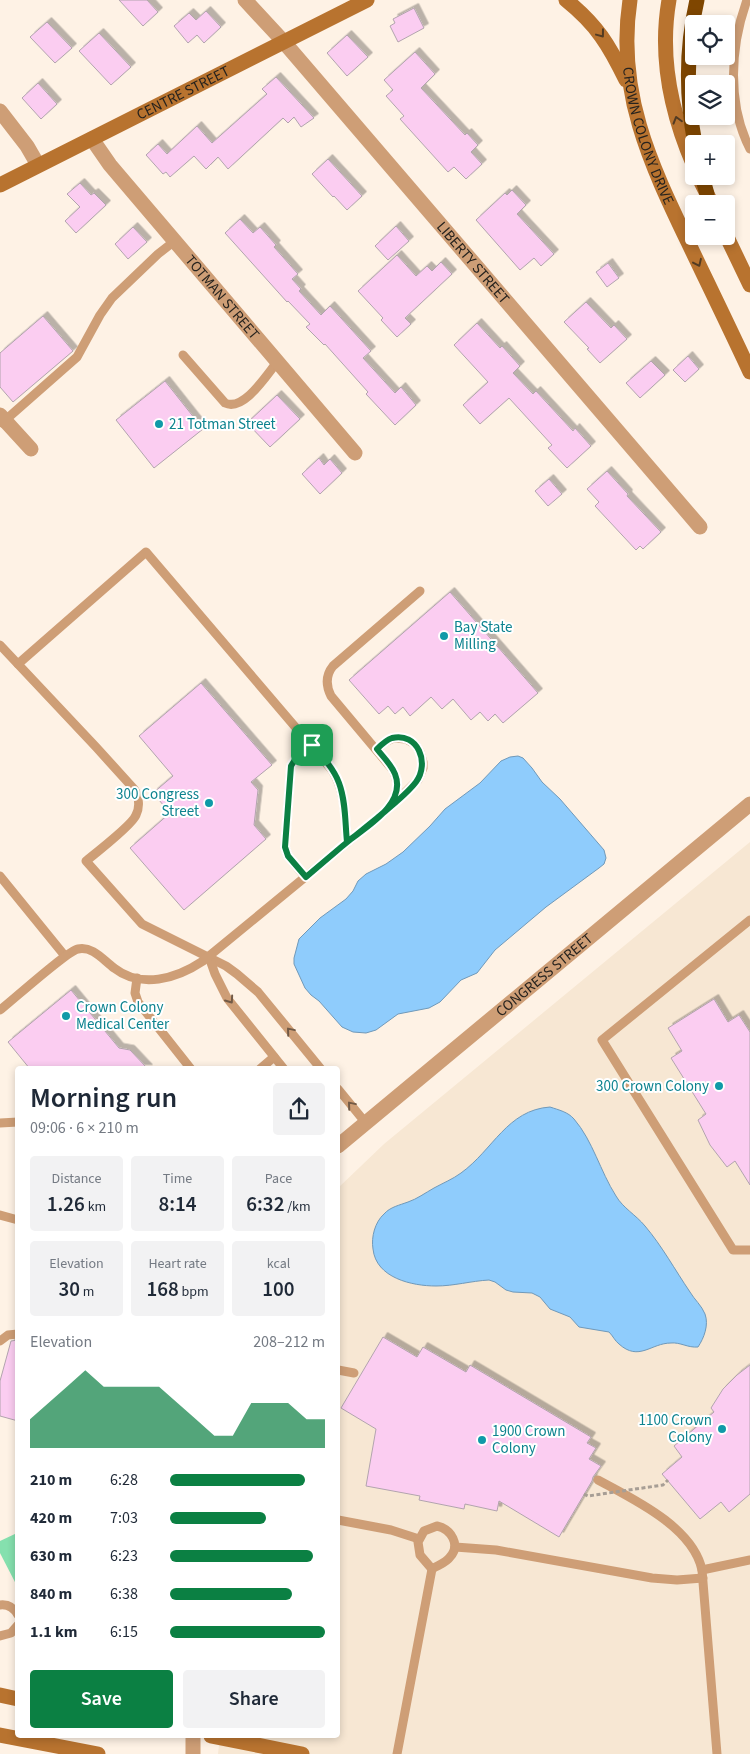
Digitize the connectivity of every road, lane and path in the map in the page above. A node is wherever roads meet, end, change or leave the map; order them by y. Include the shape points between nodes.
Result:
1 (245, 0) edge
2 (367, 0) edge
3 (566, 0) edge
4 (630, 0) edge
5 (669, 0) edge
6 (697, 0) edge
7 (747, 0) edge
8 (283, 41) junction
9 (631, 90) junction
10 (0, 111) edge
11 (694, 135) edge
12 (92, 139) junction
13 (685, 143) edge
14 (750, 149) edge
15 (38, 165) junction
16 (0, 185) edge
17 (176, 240) junction
18 (731, 245) edge
19 (750, 285) edge
20 (184, 355) dead end
21 (278, 361) junction
22 (750, 370) edge
23 (2, 421) edge
24 (31, 449) dead end
25 (356, 453) dead end
26 (700, 527) dead end
27 (420, 591) dead end
28 (0, 645) edge
29 (18, 664) junction
30 (312, 745) junction
31 (377, 749) junction
32 (750, 804) edge
33 (388, 809) junction
34 (347, 842) junction
35 (0, 876) edge
36 (306, 877) junction
37 (750, 920) edge
38 (65, 956) junction
39 (209, 956) junction
40 (137, 978) junction
41 (0, 1010) edge
42 (274, 1057) junction
43 (189, 1066) edge
44 (264, 1066) edge
45 (282, 1066) edge
46 (319, 1066) edge
47 (340, 1091) edge
48 (15, 1122) edge
49 (365, 1122) junction
50 (0, 1123) edge
51 (340, 1139) edge
52 (0, 1215) edge
53 (15, 1219) edge
54 (750, 1250) edge
55 (15, 1334) edge
56 (0, 1341) edge
57 (340, 1370) edge
58 (354, 1373) dead end
59 (598, 1480) dead end
60 (668, 1480) dead end
61 (584, 1494) dead end
62 (340, 1520) edge
63 (419, 1539) junction
64 (455, 1547) junction
65 (750, 1560) edge
66 (432, 1569) junction
67 (702, 1574) junction
68 (0, 1605) edge
69 (15, 1612) edge
70 (15, 1628) edge
71 (0, 1636) edge
72 (0, 1695) edge
73 (15, 1698) edge
74 (0, 1735) edge
75 (15, 1738) edge
76 (15, 1738) edge
77 (193, 1738) edge
78 (221, 1738) edge
79 (98, 1754) edge
80 (193, 1754) edge
81 (302, 1754) edge
82 (397, 1754) edge
83 (717, 1754) edge

1 - 8 street, LIBERTY STREET
2 - 8 street, CENTRE STREET
3 -> 9 street via 599,31
4 - 9 street, CROWN COLONY DRIVE via 627,38
13 -> 5 street, CROWN COLONY DRIVE via 669,86 664,49
6 - 11 highway via 688,82
7 - 14 lane via 737,32 734,84 739,121
8 - 12 street, CENTRE STREET
8 - 26 street, LIBERTY STREET
9 -> 22 street, CROWN COLONY DRIVE via 650,160
10 - 15 street
12 - 15 street, CENTRE STREET
12 - 17 street, TOTMAN STREET via 110,165
15 - 16 street, CENTRE STREET
17 - 21 street, TOTMAN STREET
17 - 23 lane via 112,298 77,357
18 - 19 street
20 - 21 lane via 231,405 257,389
21 - 25 street, TOTMAN STREET
23 - 24 street
27 - 31 lane via 328,674 327,684 332,696
28 - 29 lane
29 - 30 lane via 146,552
29 - 39 lane via 137,796 139,805 135,819 86,861 142,924
30 - 34 lane via 340,783
30 - 36 lane via 291,766 285,843 288,856
31 - 33 lane via 397,780 396,795
31 - 33 lane via 394,738 406,739 418,748 423,762 418,780
32 - 49 street, CONGRESS STREET
33 - 34 lane
34 - 36 lane
35 - 38 lane
36 - 39 lane
37 - 54 lane via 602,1040 733,1250
38 - 40 lane via 78,949 92,951 118,971
38 - 41 lane
39 - 40 lane via 188,970 164,979
39 -> 42 lane via 227,998
46 -> 39 lane via 258,992
40 - 43 lane via 135,993 138,1002
42 - 44 lane
42 - 45 lane
49 -> 47 lane
48 - 50 lane
49 - 51 street, CONGRESS STREET
52 - 53 lane
55 - 56 lane via 8,1334
57 - 58 lane
59 - 67 lane via 664,1519 693,1548
60 - 61 path, bridge via 662,1484
62 - 63 lane
63 - 64 lane via 427,1529 440,1527 450,1532
63 - 66 lane via 419,1552
64 - 66 lane via 450,1558
64 - 67 lane via 496,1550 652,1578 677,1580
65 - 67 lane
66 - 82 lane
67 - 83 lane
68 - 69 lane via 7,1605
70 - 71 lane
72 - 73 street
74 - 75 street
76 - 79 street
77 - 80 street
78 - 81 street

